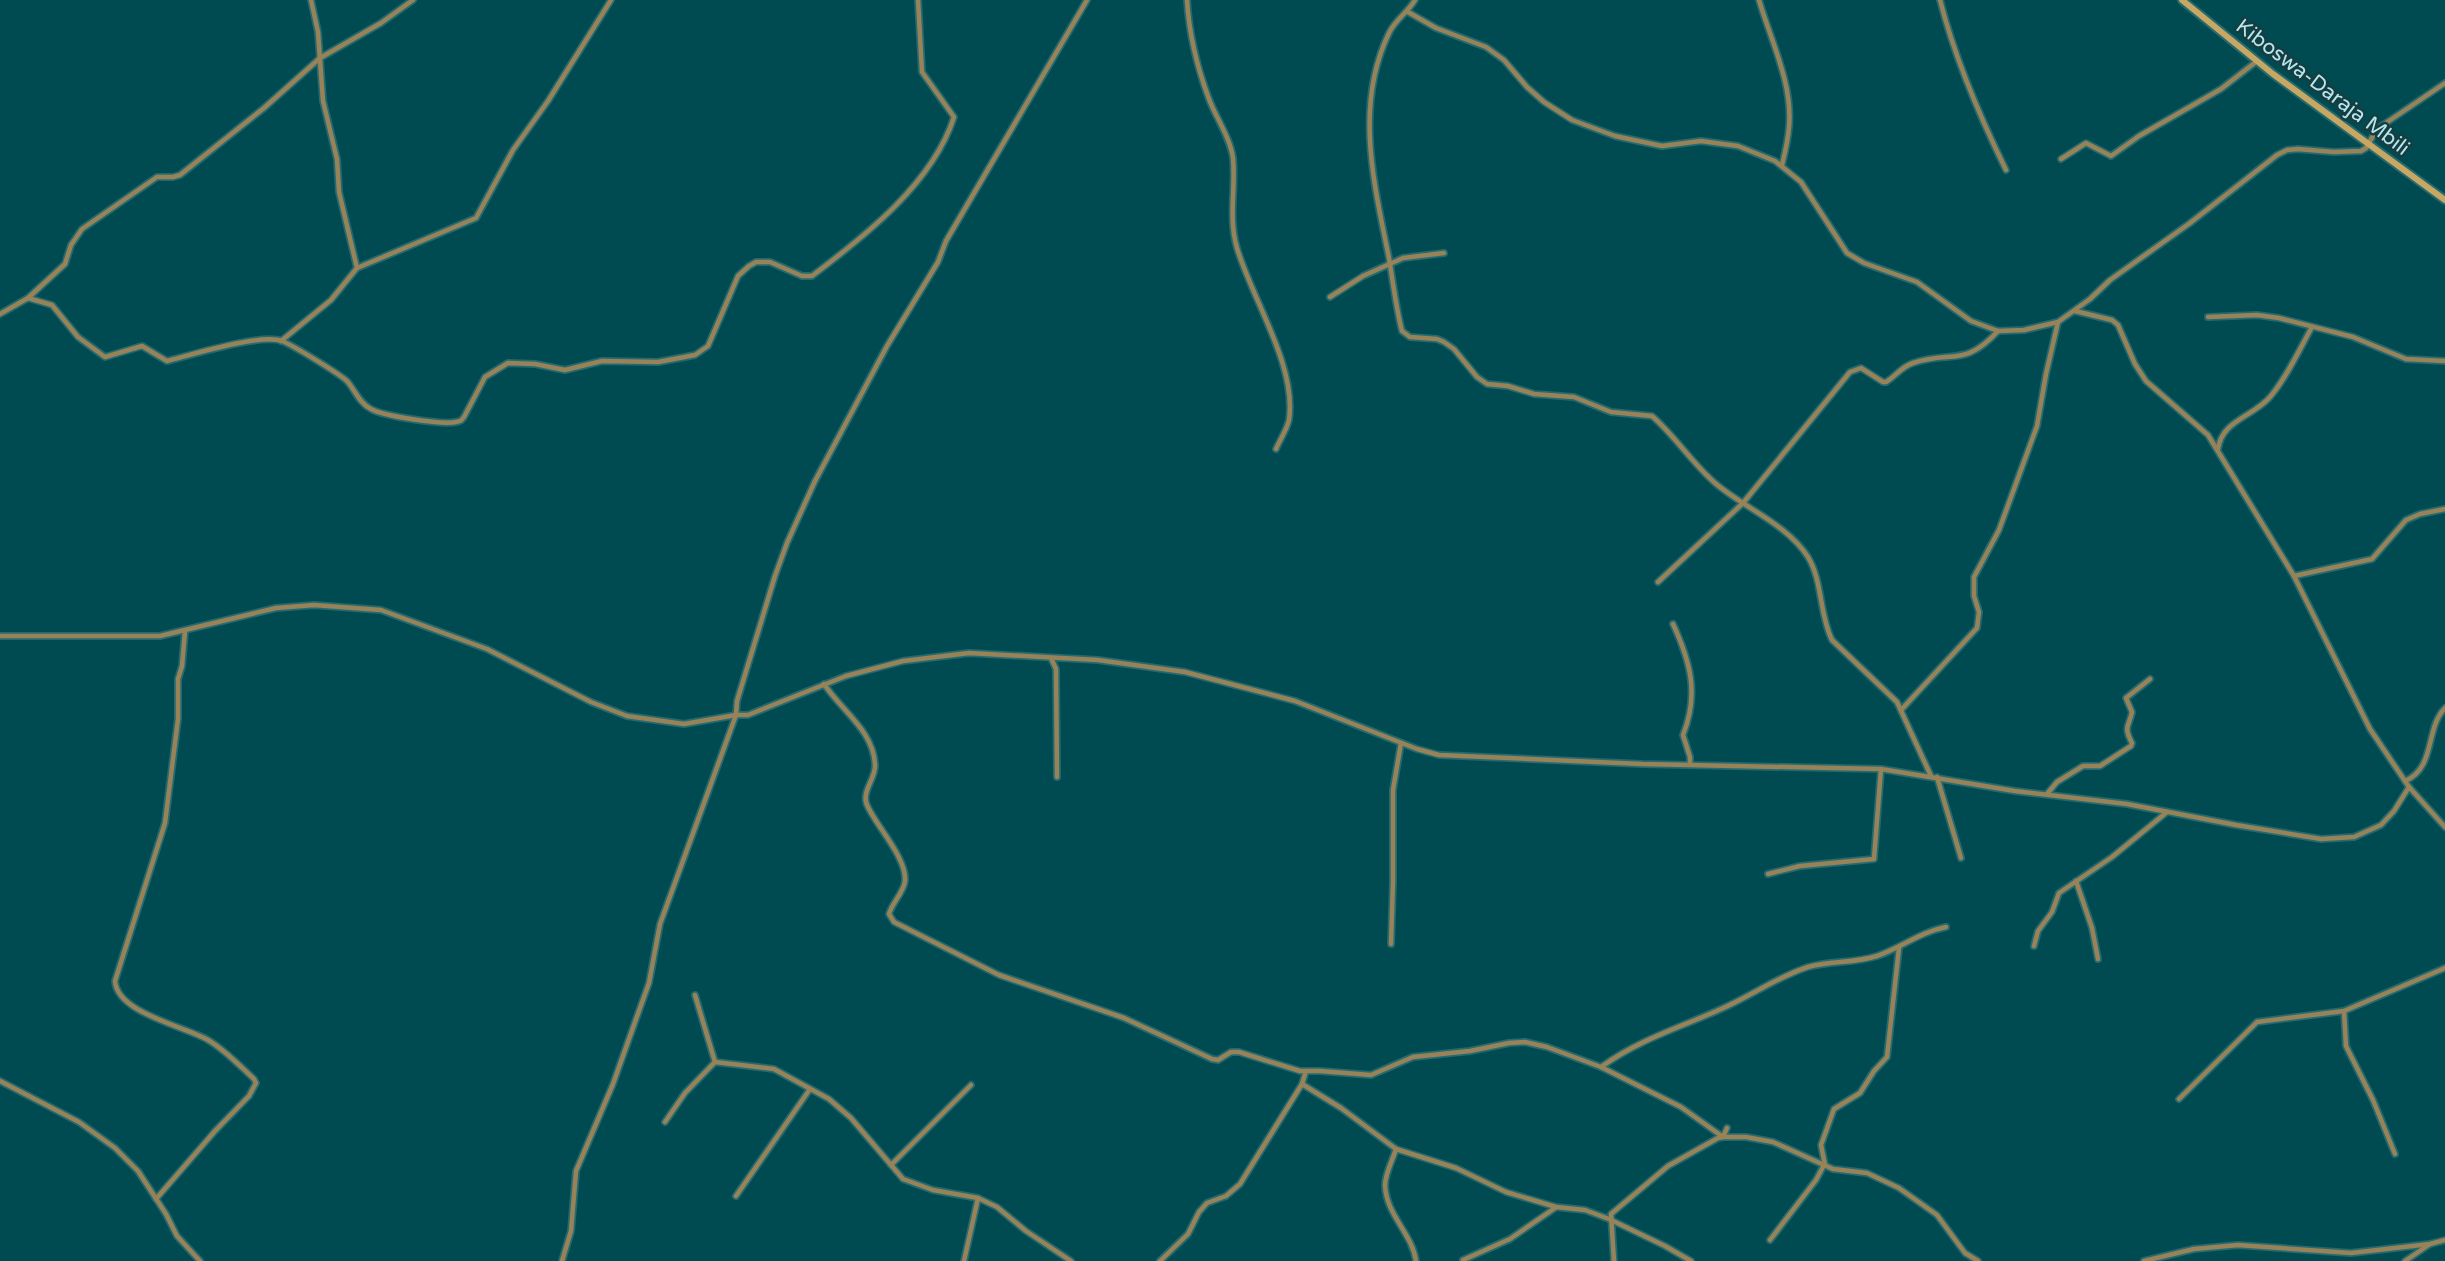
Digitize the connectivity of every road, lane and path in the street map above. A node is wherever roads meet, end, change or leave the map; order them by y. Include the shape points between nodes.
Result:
1 (311, 0) edge
2 (412, 0) edge
3 (611, 0) edge
4 (918, 0) edge
5 (1087, 0) edge
6 (1187, 0) edge
7 (1415, 0) edge
8 (1759, 0) edge
9 (1940, 0) edge
10 (2183, 0) edge
11 (1408, 12) junction
12 (320, 58) junction
13 (2257, 61) junction
14 (2445, 83) edge
15 (2368, 144) junction
16 (2060, 159) dead end
17 (1782, 165) junction
18 (2006, 170) dead end
19 (2445, 200) edge
20 (1444, 253) dead end
21 (1390, 265) junction
22 (357, 268) junction
23 (1330, 297) dead end
24 (28, 298) junction
25 (2074, 311) junction
26 (0, 314) edge
27 (2208, 317) dead end
28 (2058, 322) junction
29 (2312, 327) junction
30 (1998, 331) junction
31 (281, 341) junction
32 (2445, 361) edge
33 (1276, 449) dead end
34 (2218, 450) junction
35 (1743, 503) junction
36 (2445, 509) edge
37 (2294, 576) junction
38 (1658, 582) dead end
39 (1673, 624) dead end
40 (185, 631) junction
41 (0, 636) edge
42 (1051, 659) junction
43 (2150, 679) dead end
44 (824, 684) junction
45 (2445, 708) edge
46 (1902, 709) junction
47 (736, 715) junction
48 (1401, 743) junction
49 (1690, 764) junction
50 (1881, 769) junction
51 (1057, 777) dead end
52 (1934, 777) junction
53 (2405, 781) junction
54 (2409, 787) junction
55 (2048, 794) junction
56 (2167, 811) junction
57 (2445, 827) edge
58 (1961, 858) dead end
59 (1768, 874) dead end
60 (2076, 881) junction
61 (1946, 927) dead end
62 (1391, 944) dead end
63 (2034, 946) dead end
64 (1899, 948) junction
65 (2098, 959) dead end
66 (2445, 968) edge
67 (695, 995) dead end
68 (2344, 1011) junction
69 (715, 1062) junction
70 (1601, 1067) junction
71 (1306, 1071) junction
72 (0, 1082) edge
73 (1302, 1084) junction
74 (971, 1085) dead end
75 (810, 1089) junction
76 (2179, 1099) dead end
77 (665, 1122) dead end
78 (1727, 1128) dead end
79 (1723, 1137) junction
80 (1396, 1149) junction
81 (2395, 1154) dead end
82 (891, 1165) junction
83 (1824, 1165) junction
84 (736, 1196) dead end
85 (978, 1198) junction
86 (156, 1199) junction
87 (1556, 1207) junction
88 (1609, 1219) junction
89 (1770, 1240) dead end
90 (2445, 1240) edge
91 (2430, 1244) junction
92 (1463, 1260) edge
93 (200, 1261) edge
94 (562, 1261) edge
95 (964, 1261) edge
96 (1071, 1261) edge
97 (1160, 1261) edge
98 (1416, 1261) edge
99 (1614, 1261) edge
100 (1691, 1261) edge
101 (1978, 1261) edge
102 (2144, 1261) edge
103 (2405, 1261) edge

1 - 12 street
2 - 12 street
3 - 22 street via 513,150 476,218
4 - 31 street via 922,72 954,117 928,168 884,216 812,276 770,262 749,266 738,276 702,352 658,362 590,362 565,370 508,363 485,377 464,417 452,423 371,409 340,375
5 - 47 street via 887,345 815,481 775,576
6 - 33 street via 1195,56 1233,157 1231,219 1236,244 1290,395 1288,422
7 - 11 street
8 - 17 street via 1788,100
9 - 18 street via 1978,114
10 - 13 main road, Kiboswa-Daraja Mbili
11 - 17 street via 1486,47 1535,94 1572,121 1662,146 1701,141 1738,146
11 - 21 street via 1390,29 1385,42 1374,80 1368,138
12 - 22 street via 323,102
12 - 24 street via 180,175 157,177 82,229 65,264
13 - 15 main road, Kiboswa-Daraja Mbili
13 - 16 street via 2221,89 2111,156 2086,142
14 - 15 street via 2377,129
15 - 19 main road, Kiboswa-Daraja Mbili
15 - 25 street via 2361,151 2298,149 2277,155
17 - 30 street via 1801,182 1847,253 1917,282 1971,321
20 - 21 street via 1403,258
21 - 23 street
21 - 35 street via 1405,335 1444,342 1487,384 1574,397 1611,412 1652,416 1704,473
22 - 31 street via 331,300
24 - 26 street
24 - 31 street via 52,305 78,337 106,357 142,346 167,361 264,339
25 - 28 street
25 - 34 street via 2112,320 2146,381 2208,435
27 - 29 street via 2257,315
28 - 30 street
28 - 46 street via 2037,426 1999,530 1974,577 1977,628
29 - 32 street via 2363,340 2406,359
29 - 34 street via 2269,399 2227,428
30 - 35 street via 1978,350 1910,363 1886,382 1861,368 1850,372
34 - 37 street
35 - 38 street
35 - 46 street via 1801,547 1812,564 1832,640 1888,690
36 - 37 street via 2406,520 2372,559
37 - 53 street via 2357,705
39 - 49 street via 1690,666 1689,724 1683,735
40 - 41 street via 160,636
40 - 47 street via 276,608 314,605 381,610 487,649 627,716 684,724
40 - 86 street via 165,823 116,988 144,1013 209,1041 256,1083
42 - 44 street via 970,653 924,658
42 - 48 street via 1185,672 1295,701
42 - 51 street via 1056,669
43 - 55 street via 2126,698 2133,712 2126,724 2131,746 2100,766 2083,766 2057,782
44 - 47 street via 748,715
44 - 71 street via 852,716 873,752 876,768 865,803 905,875 906,884 889,914 894,922 999,975 1124,1018 1203,1055 1218,1060 1239,1052
45 - 53 street via 2436,721 2422,766
46 - 52 street
47 - 94 street via 660,924 640,1009 576,1171
48 - 49 street via 1460,757
48 - 62 street via 1393,790
49 - 50 street
50 - 52 street
50 - 59 street via 1874,859
52 - 55 street
52 - 58 street
53 - 54 street
54 - 56 street via 2381,825 2343,839
54 - 57 street
55 - 56 street
56 - 60 street
60 - 63 street via 2057,895
60 - 65 street
61 - 64 street
64 - 70 street via 1808,967 1626,1049
64 - 83 street via 1887,1057 1860,1093 1834,1108 1821,1145
66 - 68 street
67 - 69 street
68 - 76 street via 2257,1021
68 - 81 street via 2346,1046
69 - 75 street via 774,1069
69 - 77 street
70 - 71 street via 1547,1047 1510,1042 1413,1057 1371,1075
70 - 79 street via 1681,1107
71 - 73 street
72 - 86 street via 79,1122 114,1148 138,1171
73 - 80 street
73 - 97 street via 1240,1184 1207,1203 1188,1234
74 - 82 street
75 - 82 street via 851,1118
75 - 84 street
78 - 79 street
79 - 83 street via 1773,1142
79 - 88 street via 1668,1166
80 - 87 street
80 - 98 street via 1385,1184 1392,1214 1404,1228
82 - 85 street via 917,1186
83 - 89 street
83 - 101 street via 1867,1173 1899,1188 1937,1216 1965,1254
85 - 95 street
85 - 96 street
86 - 93 street via 177,1236
87 - 88 street
87 - 92 street via 1510,1239
88 - 99 street
88 - 100 street
90 - 91 street
91 - 102 street via 2351,1253 2238,1245
91 - 103 street

